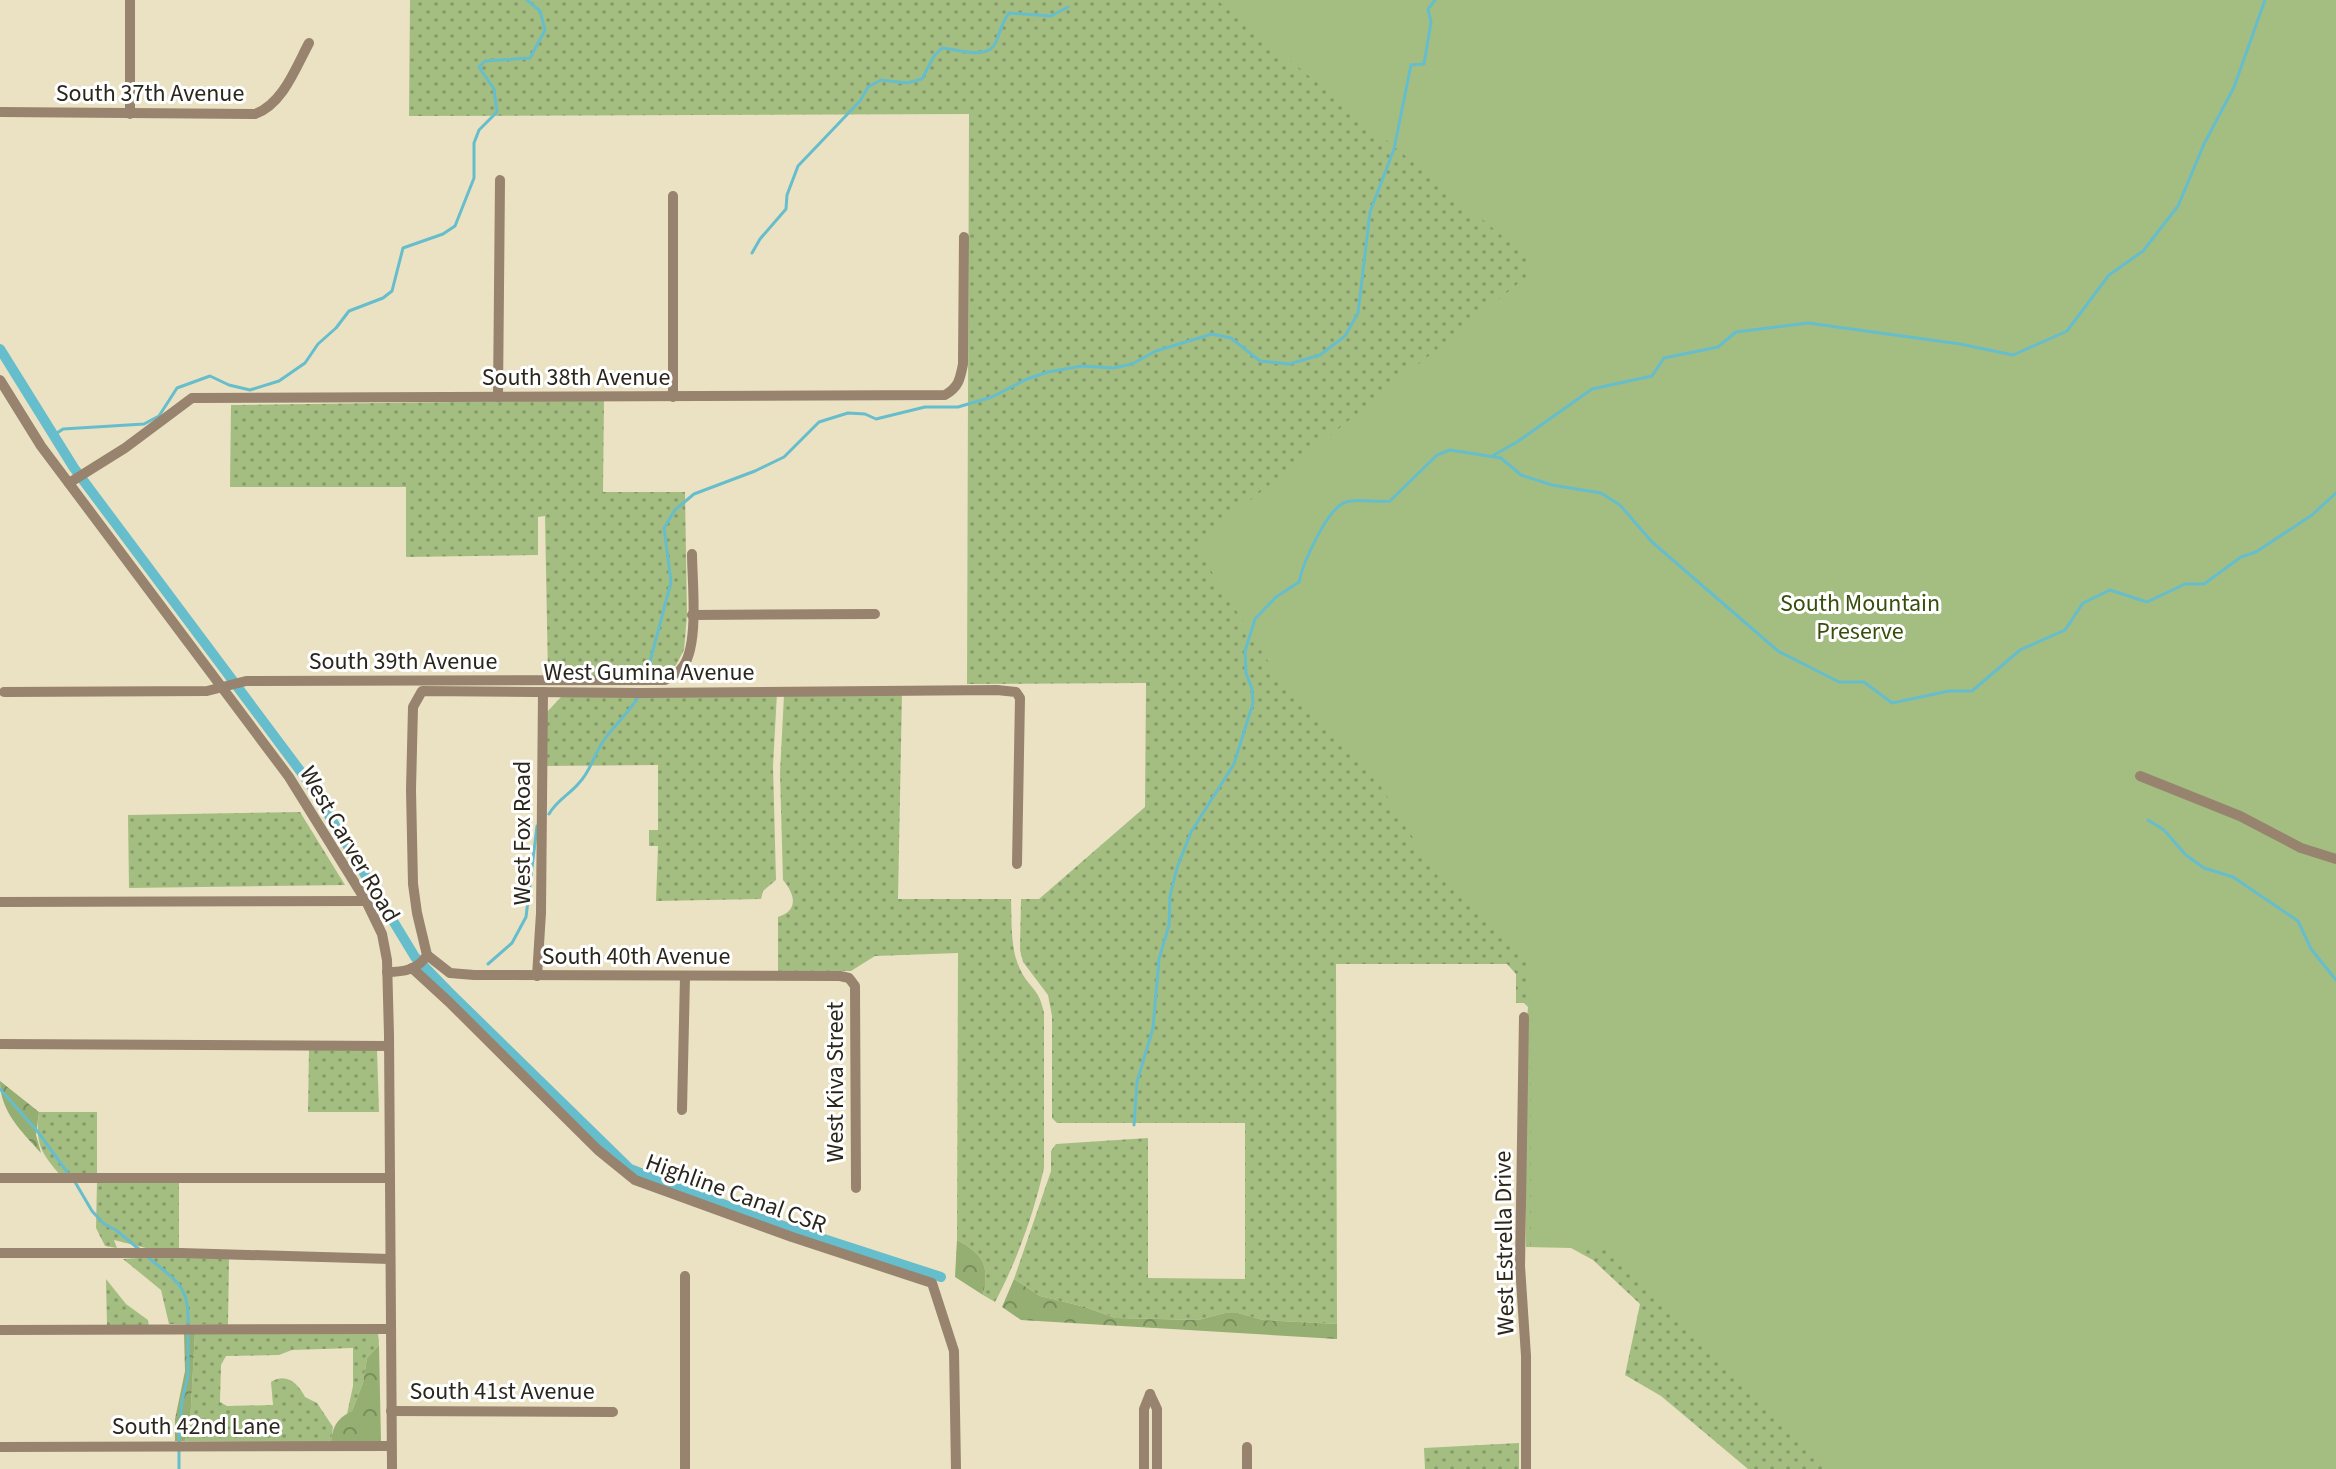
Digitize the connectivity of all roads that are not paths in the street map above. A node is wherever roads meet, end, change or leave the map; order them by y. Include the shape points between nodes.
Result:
1 (130, 0) edge
2 (309, 43) dead end
3 (0, 112) edge
4 (130, 114) junction
5 (500, 180) dead end
6 (673, 196) dead end
7 (964, 237) dead end
8 (0, 380) edge
9 (498, 397) junction
10 (673, 397) junction
11 (72, 482) junction
12 (692, 554) dead end
13 (875, 614) dead end
14 (692, 615) junction
15 (232, 686) junction
16 (4, 692) dead end
17 (543, 692) junction
18 (2140, 776) dead end
19 (2336, 859) edge
20 (1017, 864) dead end
21 (366, 901) junction
22 (0, 902) edge
23 (426, 958) junction
24 (412, 968) junction
25 (387, 972) junction
26 (537, 976) junction
27 (685, 977) junction
28 (849, 978) joint
29 (1524, 1017) dead end
30 (0, 1044) edge
31 (389, 1046) junction
32 (682, 1110) dead end
33 (0, 1178) edge
34 (390, 1178) junction
35 (856, 1188) dead end
36 (0, 1253) edge
37 (390, 1259) junction
38 (685, 1276) dead end
39 (390, 1329) junction
40 (0, 1330) edge
41 (391, 1411) junction
42 (613, 1412) dead end
43 (391, 1446) junction
44 (0, 1447) edge
45 (1247, 1447) dead end
46 (392, 1469) edge
47 (685, 1469) edge
48 (956, 1469) edge
49 (1144, 1469) edge
50 (1157, 1469) edge
51 (1247, 1469) edge
52 (1526, 1469) edge

1 - 4 street
2 - 4 street, South 37th Avenue via 284,88 267,109 255,114
3 - 4 street, South 37th Avenue
5 - 9 street
6 - 10 street
7 - 10 street, South 38th Avenue via 963,364 955,389 945,395
8 - 11 street, West Carver Road via 41,446
9 - 10 street, South 38th Avenue
9 - 11 street, South 38th Avenue via 192,398
11 - 15 street, West Carver Road
12 - 14 street, South 39th Avenue
13 - 14 street
14 - 15 street, South 39th Avenue via 689,654 682,669 665,680
15 - 16 street, South 39th Avenue via 207,691
15 - 21 street, West Carver Road
17 - 20 street, West Gumina Avenue via 1016,692
17 - 23 street, West Gumina Avenue via 422,691 413,707 413,884
17 - 26 street, West Fox Road
18 - 19 street
21 - 22 street
21 - 25 street, West Carver Road via 382,934
23 - 24 street
23 - 26 street, South 40th Avenue via 450,973
24 - 25 street
24 - 48 street, Highline Canal CSR via 635,1180 932,1283 954,1351
25 - 31 street, West Carver Road
26 - 27 street, South 40th Avenue
27 - 28 street, South 40th Avenue
27 - 32 street
28 - 35 street, West Kiva Street via 855,986
29 - 52 street, West Estrella Drive via 1520,1266
30 - 31 street
31 - 34 street, West Carver Road
33 - 34 street
34 - 37 street, West Carver Road
36 - 37 street
37 - 39 street, West Carver Road
38 - 47 street
39 - 40 street
39 - 41 street, West Carver Road
41 - 42 street, South 41st Avenue
41 - 43 street, West Carver Road
43 - 44 street, South 42nd Lane
43 - 46 street, West Carver Road
45 - 51 street
49 - 50 street via 1144,1409 1150,1394 1157,1409

